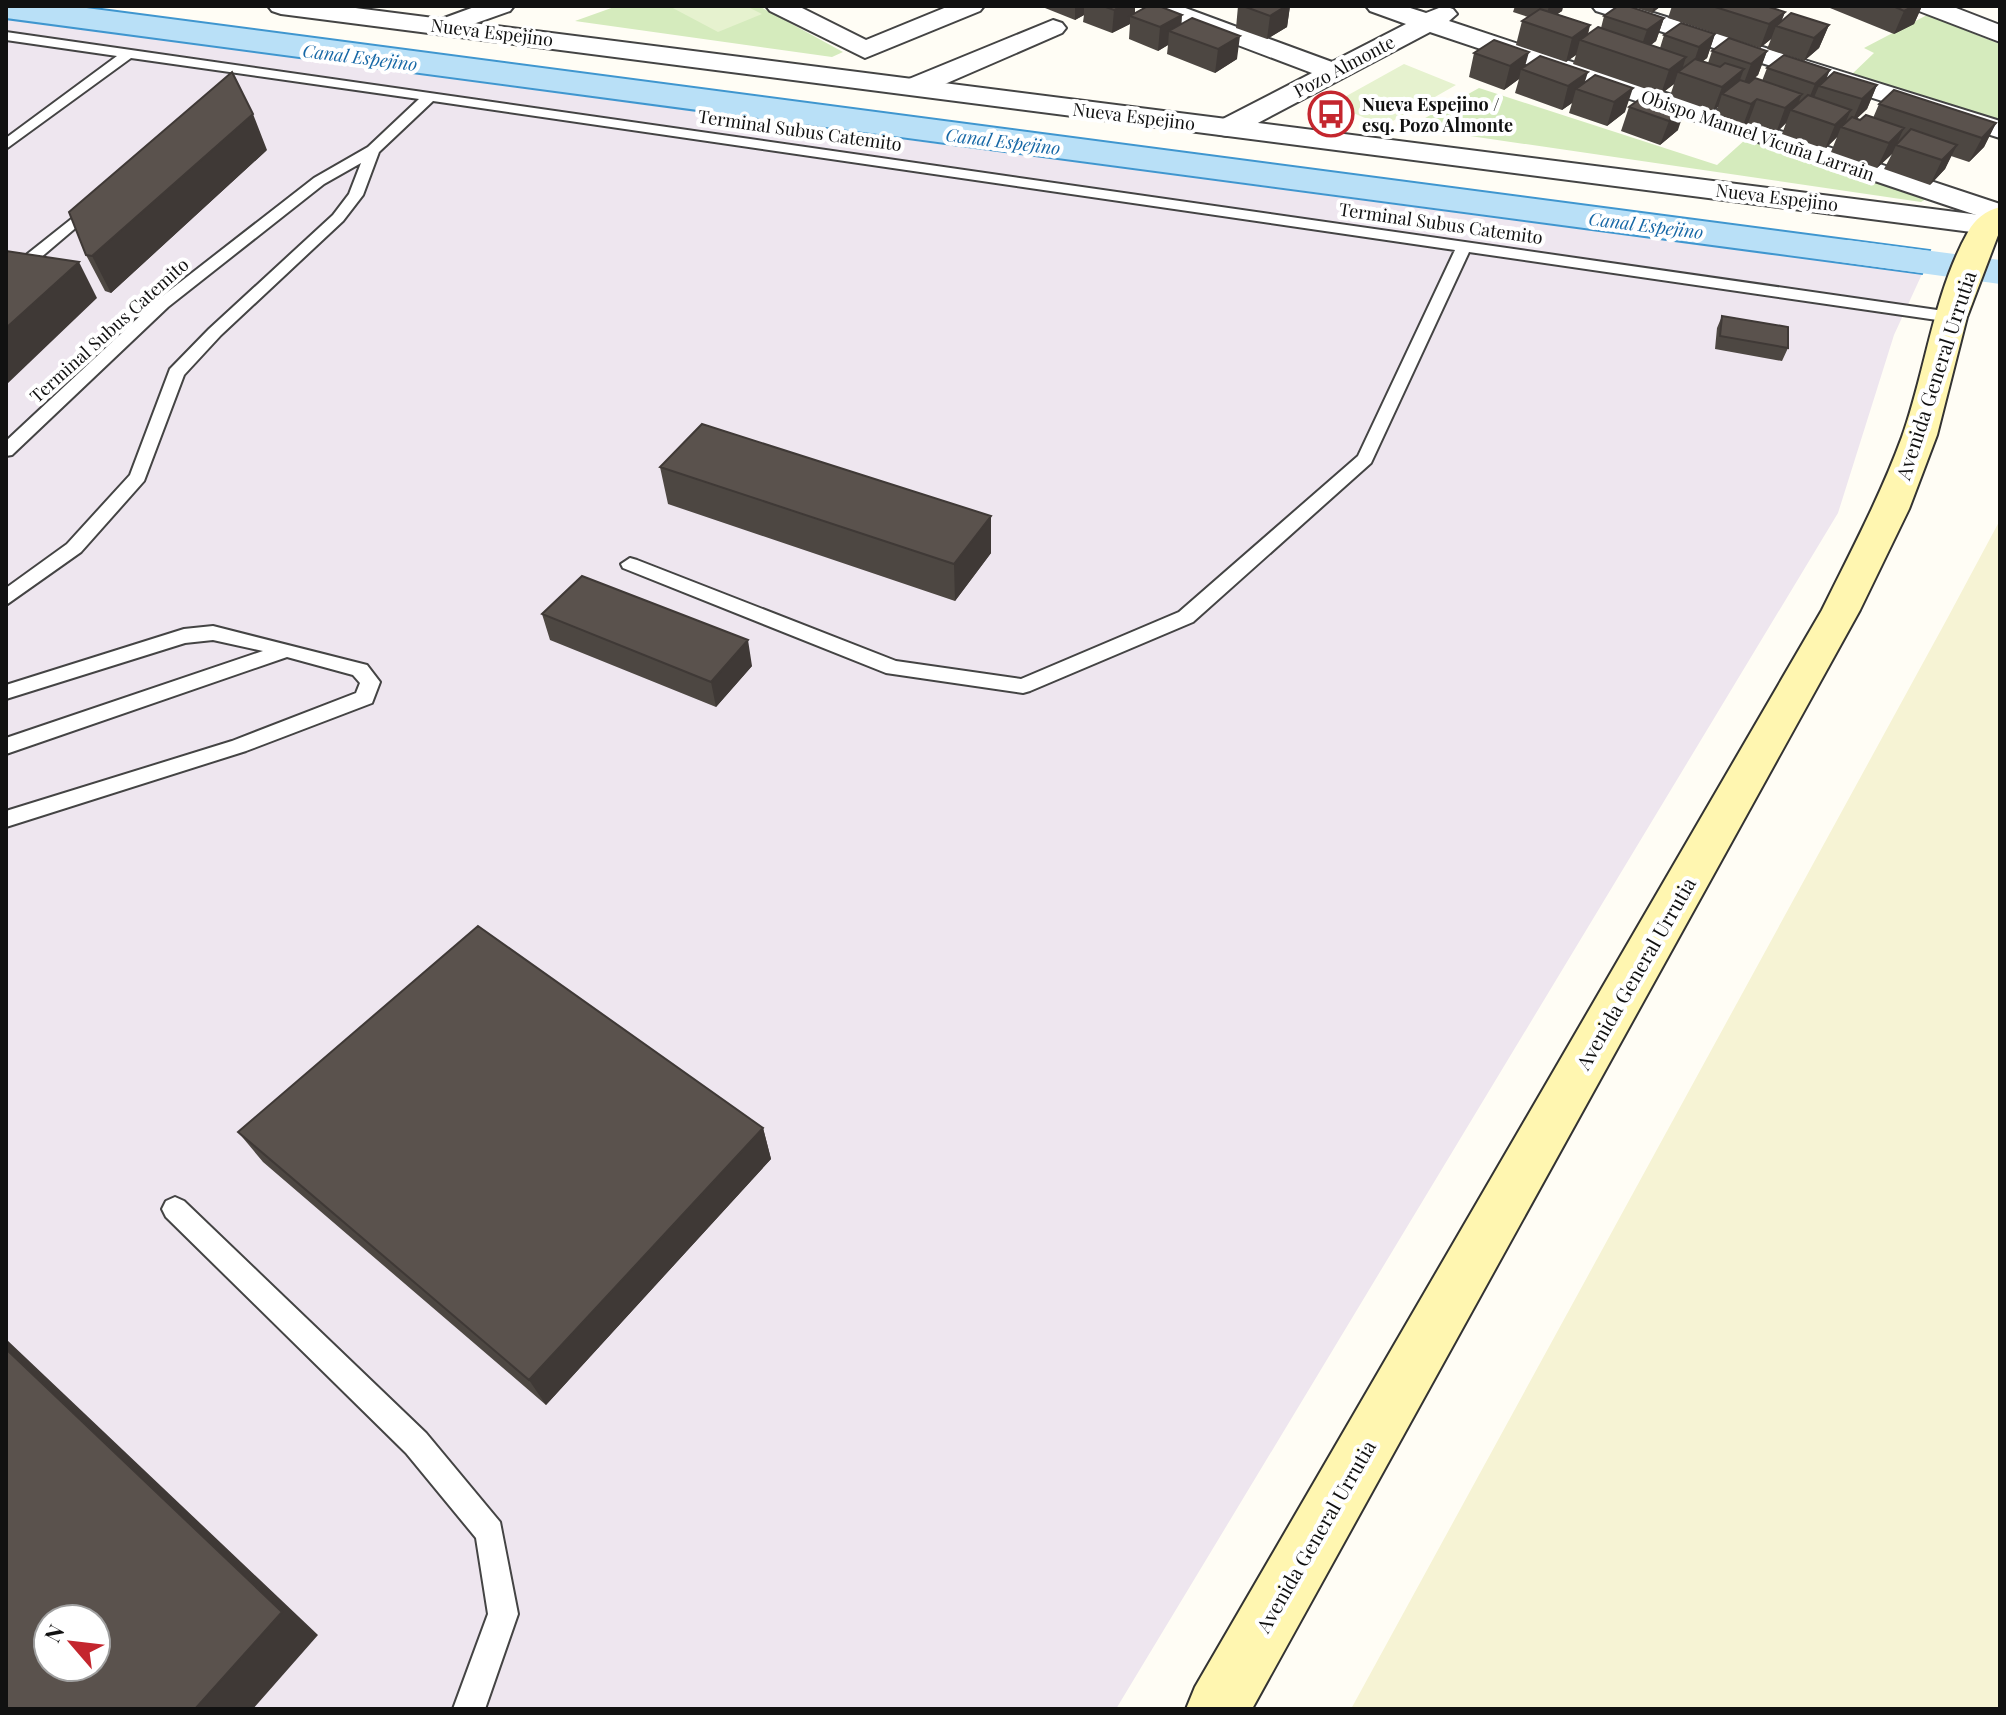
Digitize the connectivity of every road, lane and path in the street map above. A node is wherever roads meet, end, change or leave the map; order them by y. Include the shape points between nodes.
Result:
1 (281, 6) edge
2 (501, 6) edge
3 (779, 6) edge
4 (971, 6) edge
5 (1157, 6) edge
6 (1379, 6) edge
7 (1461, 6) edge
8 (1605, 6) edge
9 (1928, 6) edge
10 (1966, 11) edge
11 (1427, 22) junction
12 (445, 26) junction
13 (1053, 28) dead end
14 (2000, 34) edge
15 (8, 38) edge
16 (129, 53) junction
17 (1334, 72) junction
18 (914, 87) junction
19 (430, 96) junction
20 (1227, 128) junction
21 (2000, 130) edge
22 (6, 145) edge
23 (373, 150) junction
24 (100, 199) edge
25 (1991, 226) edge
26 (1464, 247) junction
27 (6, 279) edge
28 (1954, 307) junction
29 (6, 451) edge
30 (630, 564) dead end
31 (6, 598) edge
32 (284, 651) junction
33 (6, 692) edge
34 (6, 746) edge
35 (6, 819) edge
36 (175, 1209) dead end
37 (469, 1709) edge
38 (1217, 1709) edge

1 - 12 street, Nueva Espejino
2 - 12 street
3 - 4 street via 865,50
5 - 17 street
6 - 11 street, Obispo Manuel Vicuña Larrain
7 - 11 street, Pozo Almonte
8 - 21 street
9 - 10 street
10 - 14 street
11 - 17 street, Pozo Almonte
11 - 25 street, Obispo Manuel Vicuña Larrain
12 - 18 street, Nueva Espejino
13 - 18 street
15 - 16 lane
16 - 19 lane via 247,76
16 - 22 lane
17 - 20 street, Pozo Almonte
18 - 20 street, Nueva Espejino
19 - 23 lane, Terminal Subus Catemito
19 - 26 lane, Terminal Subus Catemito
20 - 25 street, Nueva Espejino
23 - 29 lane, Terminal Subus Catemito via 319,181 162,304
23 - 31 lane via 356,195 338,218 176,373 138,477 74,548
24 - 27 lane
25 - 28 main road, Avenida General Urrutia
26 - 28 lane, Terminal Subus Catemito
26 - 30 lane via 1365,459 1186,617 1023,686 893,668
28 - 38 main road, Avenida General Urrutia via 1920,435 1891,509 1841,610
32 - 33 lane via 213,633 184,636
32 - 34 lane
32 - 35 lane via 360,670 370,682 365,698 239,746
36 - 37 lane via 416,1443 490,1532 503,1614

